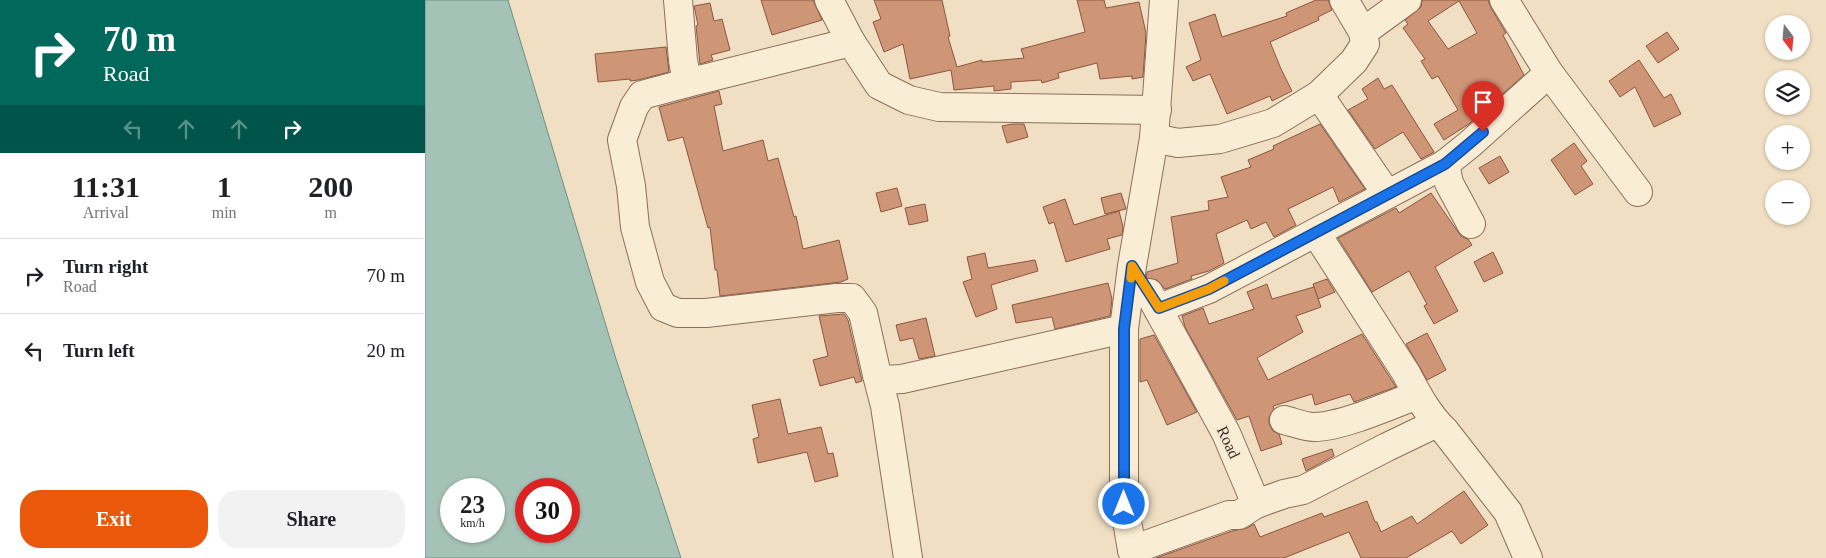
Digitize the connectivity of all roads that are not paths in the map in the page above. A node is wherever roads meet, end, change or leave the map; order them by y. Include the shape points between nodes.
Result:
1 (678, 0) edge
2 (829, 0) edge
3 (1164, 0) edge
4 (1344, 0) edge
5 (1407, 0) edge
6 (1504, 0) edge
7 (1363, 32) junction
8 (851, 42) junction
9 (1549, 73) junction
10 (687, 83) junction
11 (1319, 95) junction
12 (1157, 110) junction
13 (1154, 138) junction
14 (1445, 164) junction
15 (1638, 192) dead end
16 (1387, 194) junction
17 (1471, 224) dead end
18 (1316, 234) junction
19 (1132, 266) junction
20 (1159, 308) junction
21 (1124, 329) junction
22 (877, 375) junction
23 (1417, 395) junction
24 (1284, 420) dead end
25 (1437, 423) junction
26 (1256, 504) junction
27 (1134, 554) edge
28 (908, 558) edge
29 (1528, 558) edge

1 - 10 street
2 - 8 street
3 - 12 street
4 - 7 street
5 - 7 street
6 - 9 street
7 - 11 street via 1365,44 1354,61
8 - 10 street
8 - 12 street via 879,85 909,100 939,107
9 - 14 street
9 - 15 street
10 - 22 street via 642,95 622,140 635,226 650,282 663,307 678,313 706,313 852,298 863,312
11 - 13 street via 1273,123 1220,139 1178,143
11 - 16 street
12 - 13 street
13 - 19 street
14 - 16 street
14 - 17 street via 1449,182
16 - 18 street
18 - 20 street via 1209,289
18 - 23 street
19 - 20 street, Road
19 - 21 street
20 - 26 street, Road via 1226,433
21 - 22 street via 902,379 884,380
21 - 27 street via 1124,504
22 - 28 street via 885,406
23 - 24 street via 1331,425 1313,427
23 - 25 street
25 - 26 street via 1303,490
25 - 29 street via 1507,512
26 - 27 street via 1239,515 1229,515

